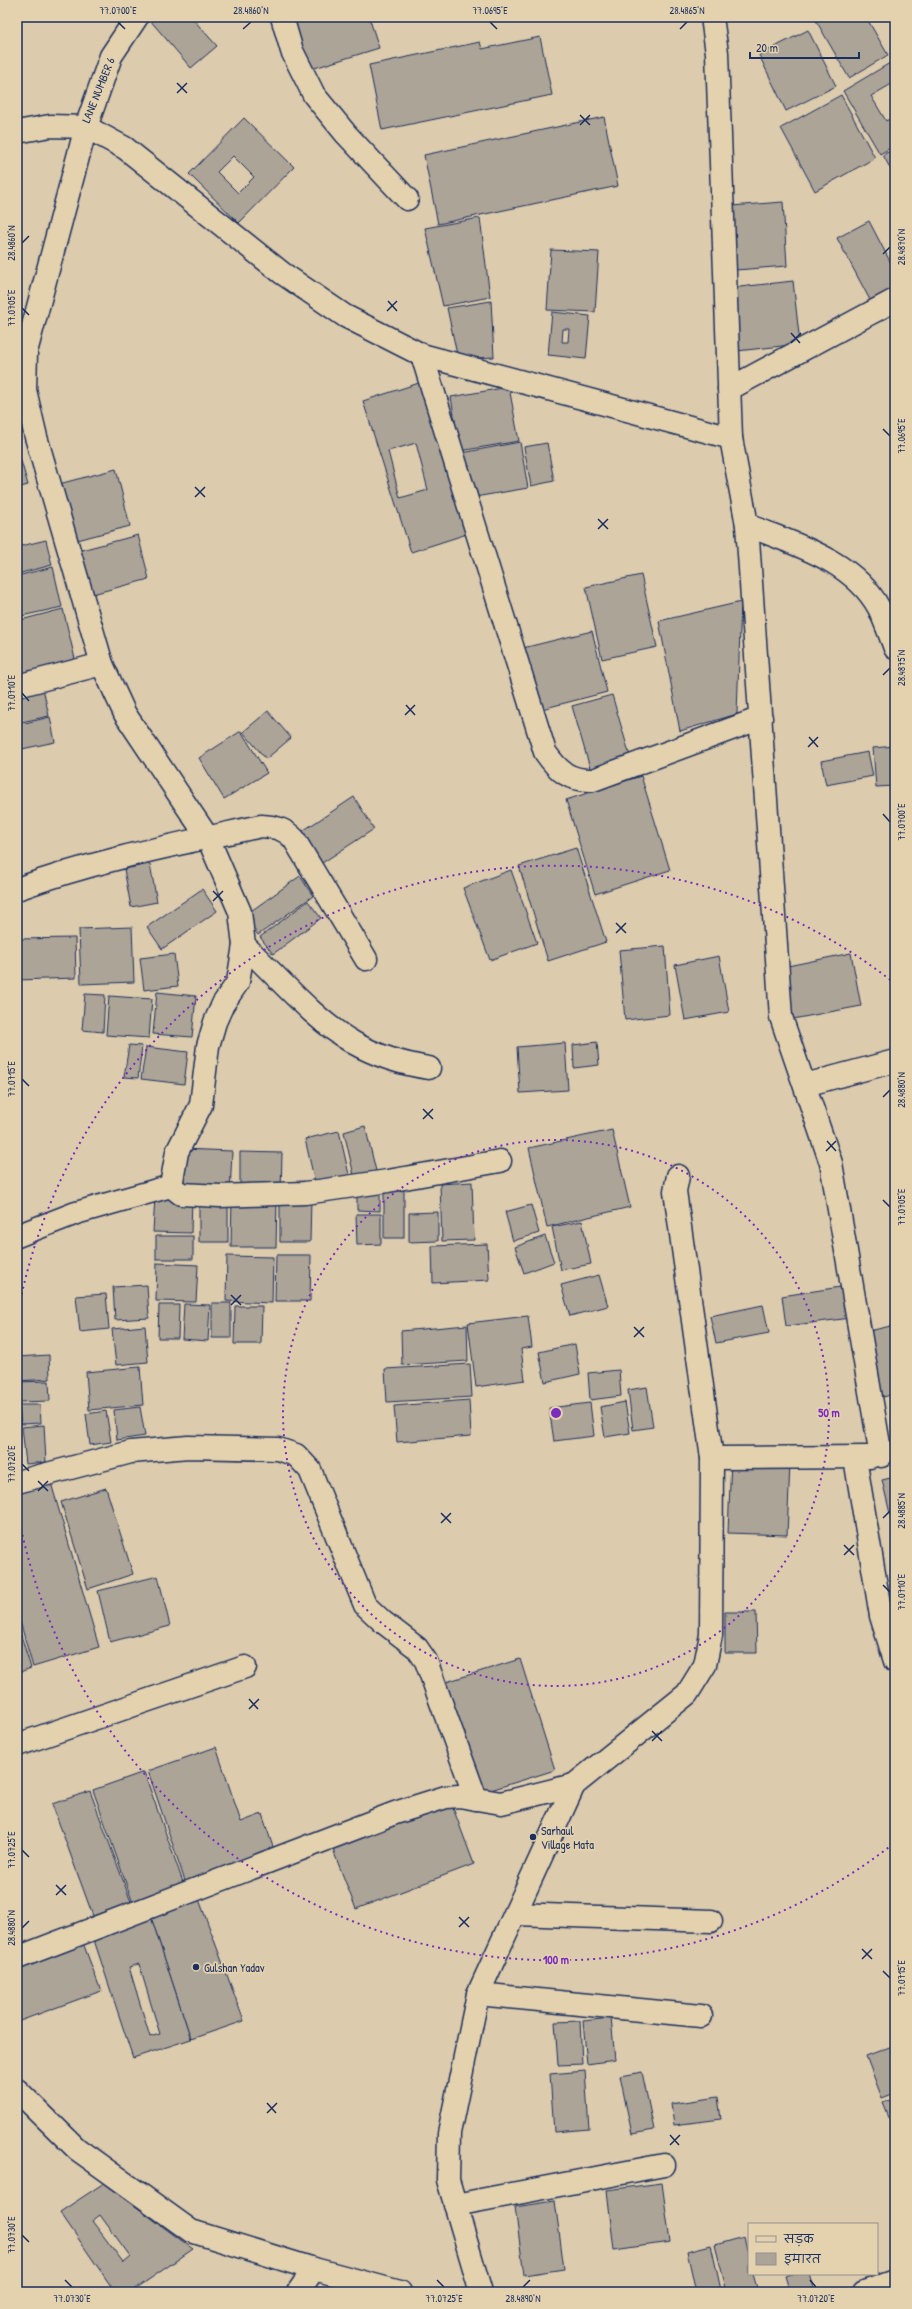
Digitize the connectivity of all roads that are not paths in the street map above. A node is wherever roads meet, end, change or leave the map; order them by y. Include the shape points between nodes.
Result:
1 (137, 17) edge
2 (282, 17) edge
3 (712, 17) edge
4 (86, 127) junction
5 (17, 132) edge
6 (407, 199) dead end
7 (895, 300) edge
8 (422, 355) junction
9 (729, 389) junction
10 (21, 393) edge
11 (731, 438) junction
12 (747, 525) junction
13 (887, 604) edge
14 (895, 648) edge
15 (102, 664) junction
16 (17, 686) edge
17 (760, 718) junction
18 (208, 838) junction
19 (17, 889) edge
20 (244, 945) junction
21 (366, 959) dead end
22 (895, 1061) edge
23 (429, 1068) dead end
24 (805, 1085) junction
25 (500, 1161) dead end
26 (678, 1176) dead end
27 (171, 1186) junction
28 (17, 1236) edge
29 (888, 1455) edge
30 (712, 1458) junction
31 (855, 1458) junction
32 (17, 1482) edge
33 (895, 1661) edge
34 (245, 1667) dead end
35 (17, 1745) edge
36 (574, 1785) junction
37 (476, 1799) junction
38 (516, 1914) junction
39 (711, 1921) dead end
40 (17, 1958) edge
41 (478, 1994) junction
42 (701, 2016) dead end
43 (17, 2090) edge
44 (664, 2165) dead end
45 (455, 2205) junction
46 (314, 2269) junction
47 (895, 2281) edge
48 (298, 2292) edge
49 (400, 2292) edge
50 (481, 2292) edge
51 (864, 2292) edge

1 - 4 street, LANE NUMBER 6 via 111,56
2 - 6 street via 292,51 314,95 346,134
3 - 9 street via 717,53
4 - 5 street, LANE NUMBER 6 via 50,126
4 - 8 street via 125,148 282,273 332,308
4 - 10 street via 26,352
7 - 9 street
8 - 11 street
8 - 17 street via 545,752 556,768 568,777 581,781 593,780
9 - 11 street
10 - 15 street
11 - 12 street
12 - 13 street via 815,552 854,576
12 - 17 street
13 - 14 street
15 - 16 street
15 - 18 street via 125,714
17 - 24 street via 781,1017
18 - 19 street via 123,856
18 - 20 street via 240,912
18 - 21 street via 261,826 287,831
20 - 23 street via 327,1024 354,1043 398,1063
20 - 27 street via 238,982 223,1004 208,1046 201,1105 177,1152
22 - 24 street
24 - 29 street via 830,1163
25 - 27 street via 388,1182 305,1193 220,1196 181,1194
26 - 30 street via 676,1191
27 - 28 street via 76,1214
29 - 31 street
30 - 31 street
30 - 36 street via 711,1635 705,1665 687,1694
31 - 33 street via 881,1616
32 - 37 street via 131,1452 196,1448 278,1449 296,1455 310,1470 365,1605 417,1648 426,1662
34 - 35 street
36 - 37 street via 501,1803
36 - 38 street
37 - 40 street via 446,1797 395,1813
38 - 39 street
38 - 41 street
41 - 42 street
41 - 45 street via 449,2133 448,2180
43 - 46 street via 77,2149 191,2231
44 - 45 street
45 - 50 street
46 - 48 street
46 - 49 street
47 - 51 street

